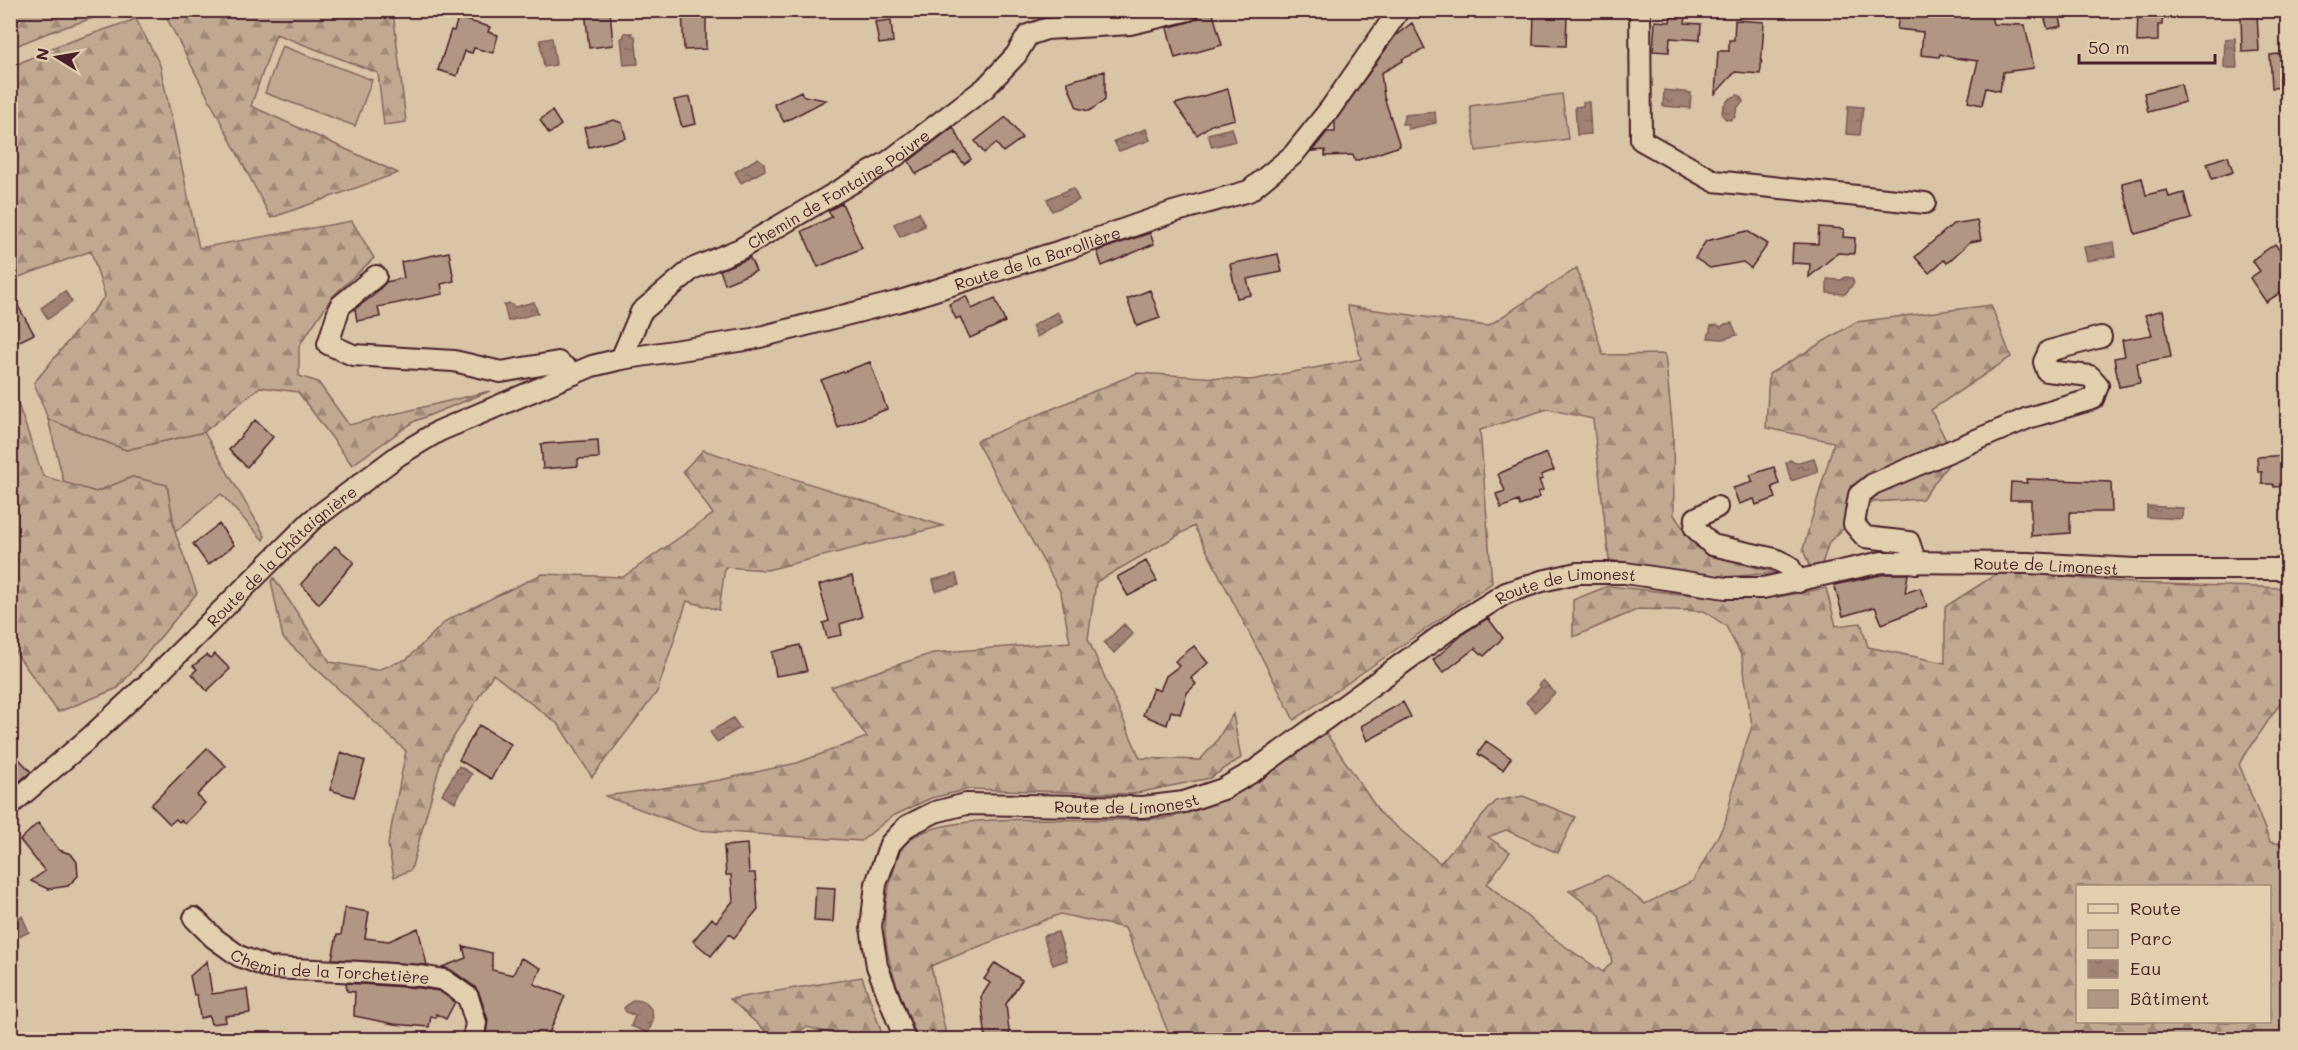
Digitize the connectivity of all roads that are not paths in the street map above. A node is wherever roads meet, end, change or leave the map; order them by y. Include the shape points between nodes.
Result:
1 (1189, 10) edge
2 (1399, 10) edge
3 (1640, 10) edge
4 (1045, 20) edge
5 (1925, 203) dead end
6 (375, 276) dead end
7 (2101, 337) dead end
8 (621, 359) junction
9 (592, 366) joint
10 (574, 374) junction
11 (1717, 507) dead end
12 (1916, 563) junction
13 (2288, 569) edge
14 (1798, 582) junction
15 (10, 805) edge
16 (194, 918) dead end
17 (473, 1040) edge
18 (905, 1040) edge

1 - 4 street via 1130,24
2 - 8 street, Route de la Barollière via 1293,155 1249,191 900,301 752,339
3 - 5 street via 1641,140 1714,181
4 - 8 street, Chemin de Fontaine Poivre via 985,88 889,161 740,249 692,269 641,312
6 - 10 street via 340,306 328,344 353,355 454,361 501,372 558,362
7 - 12 street via 2049,351 2044,362 2047,371 2090,376 2098,385 2093,399 2028,418 1873,484 1859,495 1854,524 1865,537 1910,542
8 - 9 street, Route de la Barollière
9 - 10 street, Route de la Châtaignière
10 - 15 street, Route de la Châtaignière via 439,431 399,455 311,520 156,676
11 - 14 street via 1696,518 1695,528 1712,544 1775,559 1789,566
12 - 13 street, Route de Limonest
12 - 14 street, Route de Limonest via 1882,562
14 - 18 street, Route de Limonest via 1764,588 1726,588 1625,573 1577,573 1542,581 1506,593 1458,623 1254,771 1223,789 1184,802 1143,807 966,804 935,812 907,826 890,844 876,884 871,927 877,966
16 - 17 street, Chemin de la Torchetière via 239,956 270,968 444,980 468,997 476,1023

